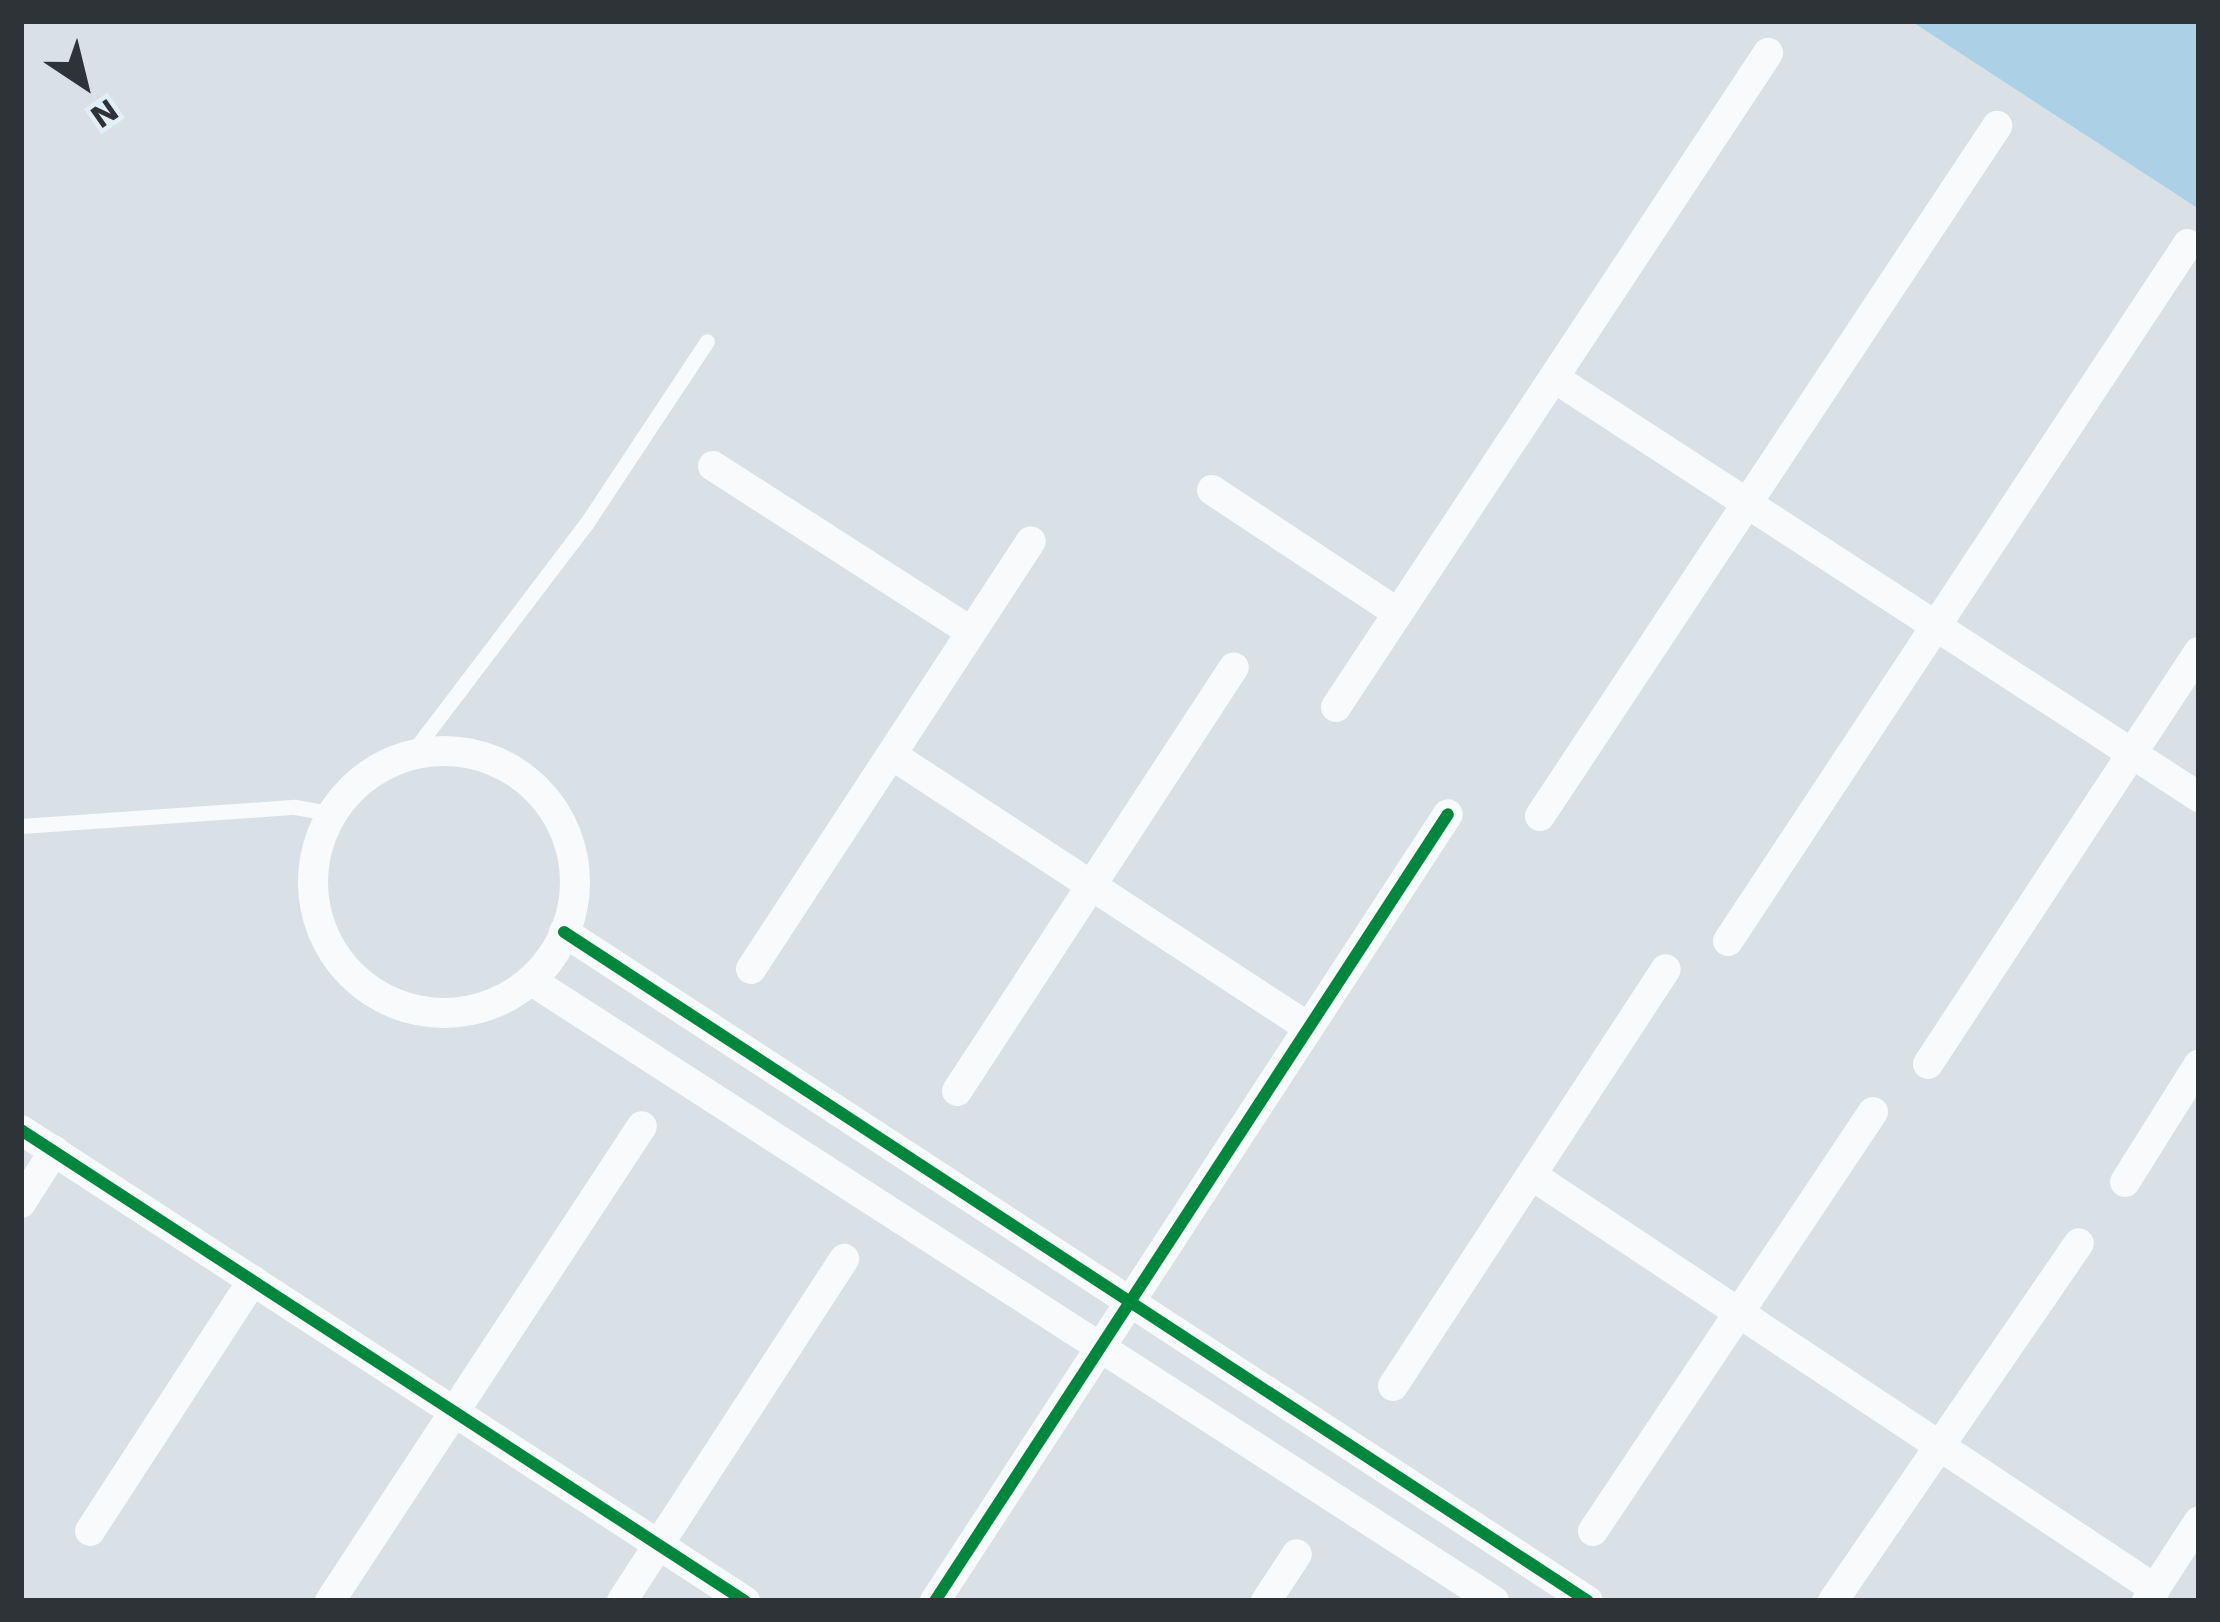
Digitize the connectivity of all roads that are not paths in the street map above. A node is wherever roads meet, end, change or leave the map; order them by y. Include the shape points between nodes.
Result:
1 (1768, 52) dead end
2 (1997, 126) dead end
3 (2188, 244) dead end
4 (707, 341) dead end
5 (1556, 379) junction
6 (713, 466) dead end
7 (1212, 490) dead end
8 (1750, 503) junction
9 (1031, 541) dead end
10 (1398, 613) junction
11 (1938, 628) junction
12 (970, 631) junction
13 (2199, 652) edge
14 (1234, 667) dead end
15 (1336, 707) dead end
16 (412, 753) junction
17 (892, 755) junction
18 (2134, 755) junction
19 (2199, 797) edge
20 (330, 813) junction
21 (1448, 814) dead end
22 (1540, 816) dead end
23 (21, 826) edge
24 (1089, 887) junction
25 (564, 932) junction
26 (1728, 941) dead end
27 (752, 968) dead end
28 (1666, 969) dead end
29 (535, 983) junction
30 (1308, 1028) junction
31 (1928, 1064) dead end
32 (2199, 1064) edge
33 (956, 1091) dead end
34 (1873, 1112) dead end
35 (641, 1126) dead end
36 (21, 1130) edge
37 (54, 1151) junction
38 (1533, 1176) junction
39 (2125, 1182) dead end
40 (21, 1203) edge
41 (2079, 1243) dead end
42 (844, 1259) dead end
43 (253, 1280) junction
44 (1128, 1302) junction
45 (1737, 1313) junction
46 (1101, 1345) junction
47 (1393, 1386) dead end
48 (453, 1412) junction
49 (1939, 1442) junction
50 (2199, 1521) edge
51 (90, 1531) dead end
52 (1593, 1531) dead end
53 (658, 1545) junction
54 (1297, 1554) dead end
55 (2151, 1595) edge
56 (330, 1601) edge
57 (622, 1601) edge
58 (745, 1601) edge
59 (935, 1601) edge
60 (1266, 1601) edge
61 (1494, 1601) edge
62 (1588, 1601) edge
63 (1833, 1601) edge

1 - 5 street
2 - 8 street
3 - 11 street
4 - 16 lane via 586,524
5 - 8 street
5 - 10 street
6 - 12 street
7 - 10 street
8 - 11 street
8 - 22 street
9 - 12 street
10 - 15 street
11 - 18 street
11 - 26 street
12 - 17 street
13 - 18 street
14 - 24 street
16 - 20 street via 366,775
16 - 25 street via 481,756 513,768 552,802 573,850 575,902
17 - 24 street
17 - 27 street
18 - 19 street
18 - 31 street
20 - 23 lane via 295,807
20 - 29 street via 313,862 315,914 337,961 375,995 424,1013 476,1011
21 - 30 street
24 - 30 street
24 - 33 street
25 - 29 street
25 - 44 street
28 - 38 street
29 - 46 street
30 - 44 street
32 - 39 street
34 - 45 street
35 - 48 street
36 - 37 street
37 - 40 street
37 - 43 street
38 - 45 street
38 - 47 street
41 - 49 street
42 - 53 street
43 - 48 street
43 - 51 street
44 - 46 street
44 - 62 street
45 - 49 street
45 - 52 street
46 - 59 street
46 - 61 street
48 - 53 street
48 - 56 street
49 - 55 street
49 - 63 street
50 - 55 street
53 - 57 street
53 - 58 street
54 - 60 street

